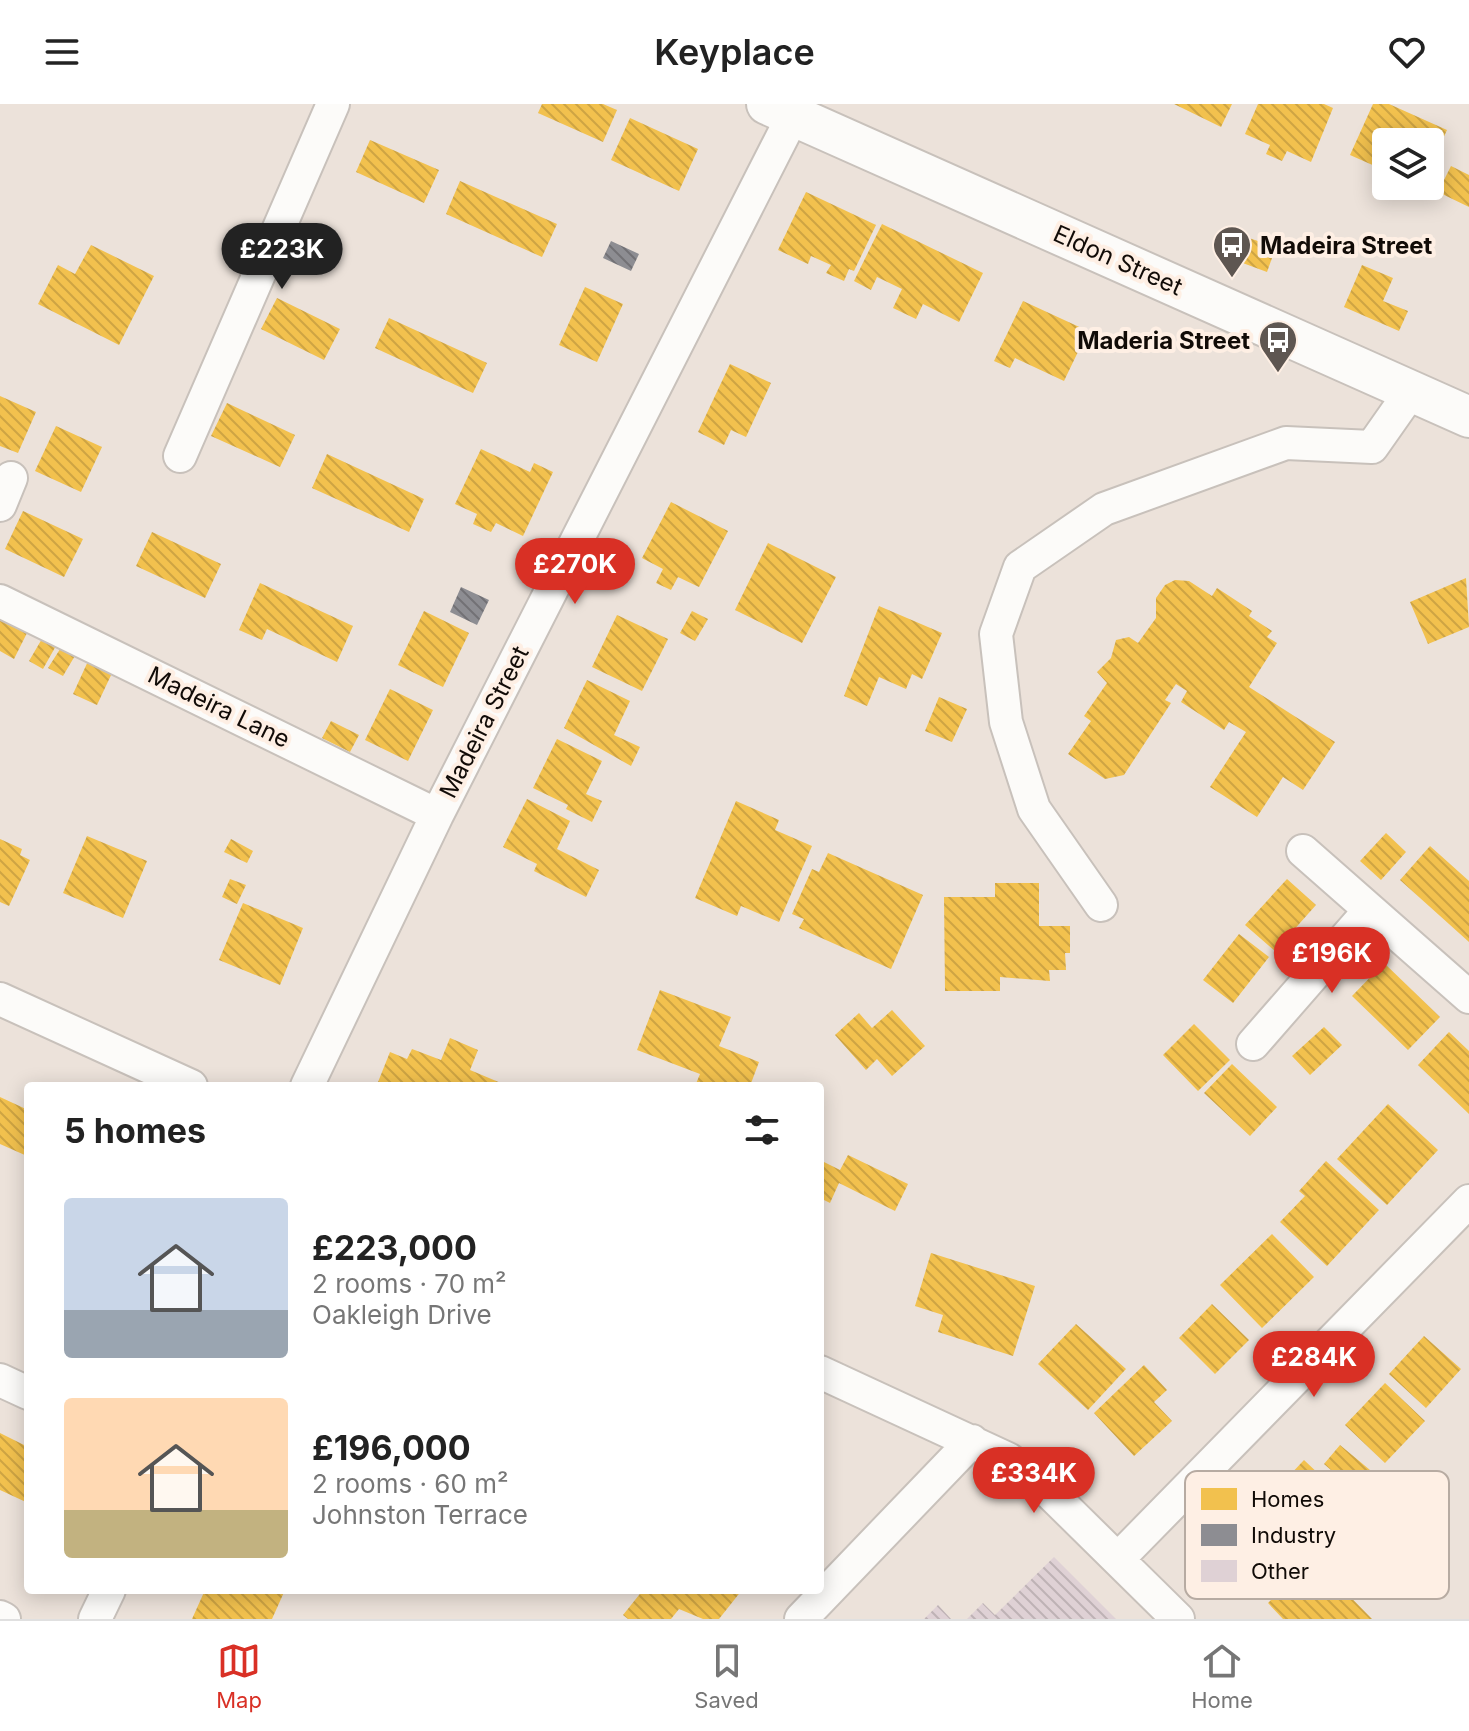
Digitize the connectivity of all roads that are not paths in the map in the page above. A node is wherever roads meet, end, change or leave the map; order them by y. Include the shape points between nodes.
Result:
1 (333, 104) edge
2 (786, 108) edge
3 (1412, 390) junction
4 (1469, 417) edge
5 (180, 456) dead end
6 (0, 601) edge
7 (437, 815) junction
8 (1303, 851) dead end
9 (1101, 905) dead end
10 (1370, 910) junction
11 (1469, 997) edge
12 (0, 999) edge
13 (1253, 1044) dead end
14 (182, 1082) edge
15 (309, 1082) edge
16 (1469, 1201) edge
17 (824, 1374) edge
18 (0, 1380) edge
19 (24, 1391) edge
20 (972, 1441) junction
21 (1204, 1471) edge
22 (1185, 1491) edge
23 (1119, 1558) junction
24 (107, 1594) edge
25 (95, 1619) edge
26 (801, 1619) edge
27 (1178, 1619) edge

1 - 5 street
2 - 3 main road, Eldon Street
2 - 7 street, Madeira Street
3 - 4 main road, Eldon Street
3 - 9 street via 1372,447 1286,443 1104,509 1020,567 996,634 1006,722 1034,809
6 - 7 street, Madeira Lane
7 - 15 street, Madeira Street
8 - 10 street
10 - 11 street
10 - 13 street
12 - 14 street
16 - 21 street
17 - 20 street
18 - 19 street
20 - 23 street via 1040,1483
20 - 26 street
22 - 23 street
23 - 27 street
24 - 25 street

